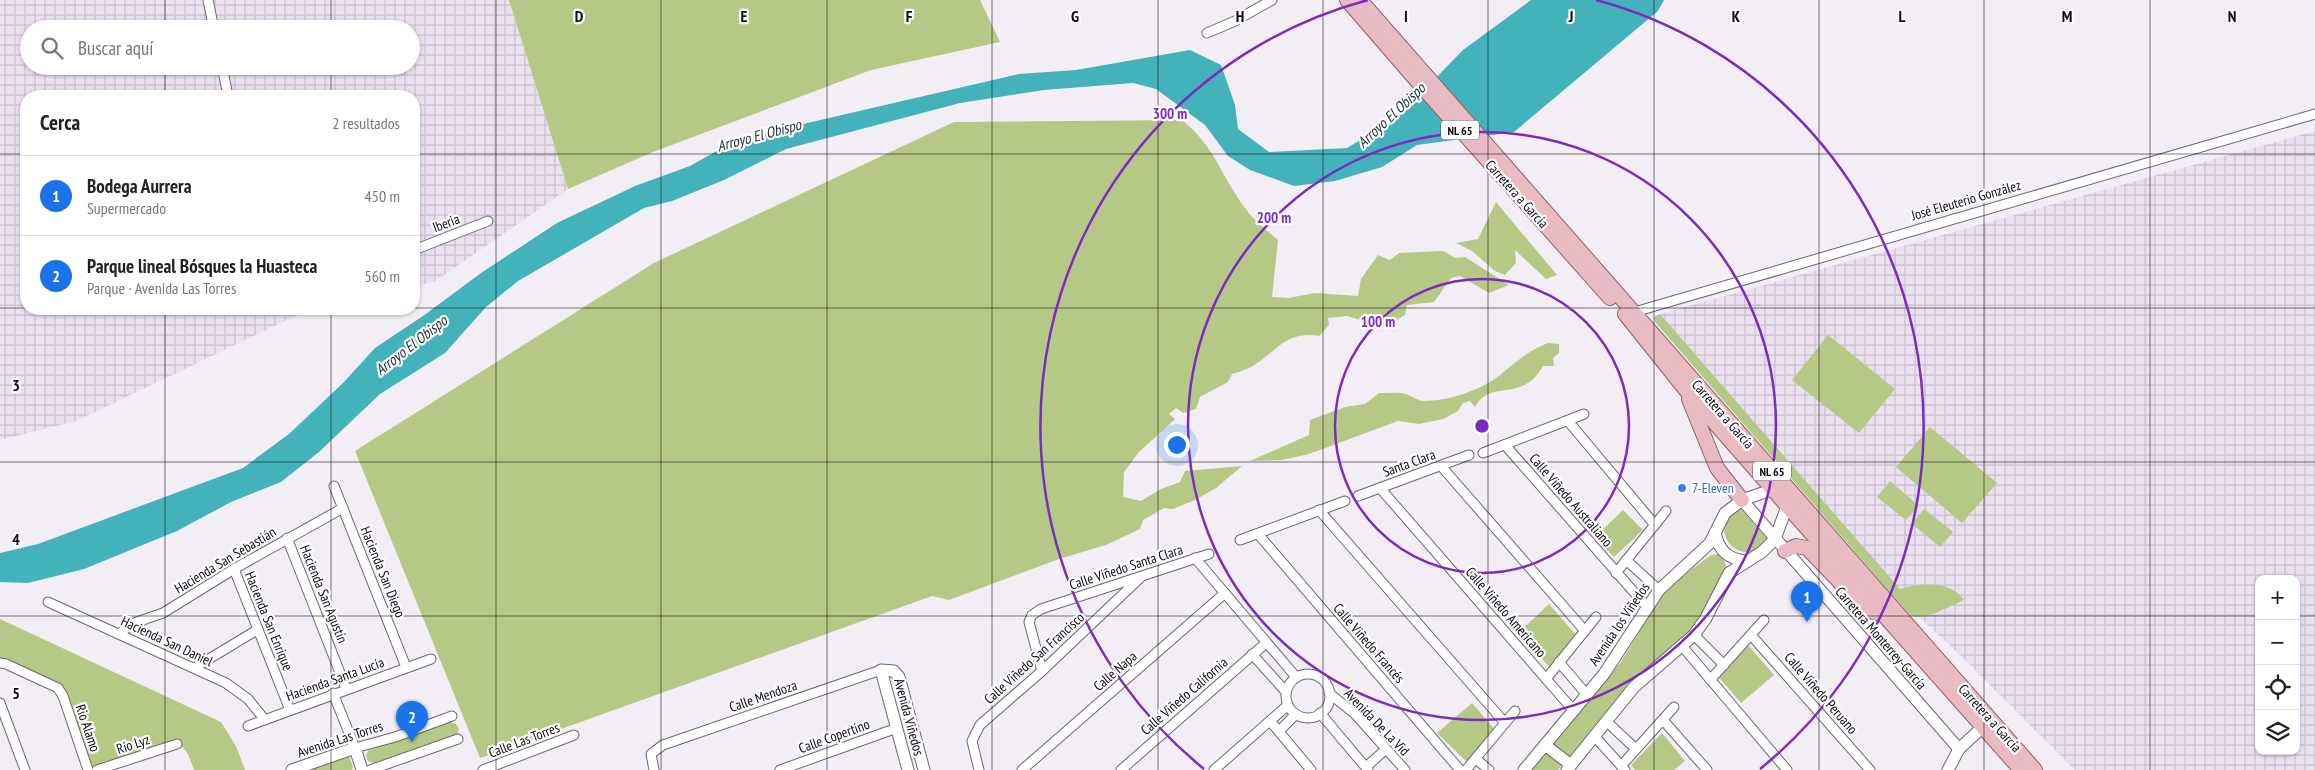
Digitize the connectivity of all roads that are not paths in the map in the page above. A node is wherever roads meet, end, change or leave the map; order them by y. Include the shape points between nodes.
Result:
1 (208, 0) edge
2 (1272, 0) edge
3 (1347, 0) edge
4 (1360, 0) edge
5 (212, 20) edge
6 (1207, 33) dead end
7 (224, 75) edge
8 (1421, 78) junction
9 (227, 90) edge
10 (2315, 114) edge
11 (1506, 174) joint
12 (488, 221) dead end
13 (420, 248) edge
14 (1630, 313) junction
15 (1685, 389) junction
16 (1584, 414) dead end
17 (1568, 421) junction
18 (1505, 445) junction
19 (1483, 453) dead end
20 (1469, 455) dead end
21 (1440, 466) junction
22 (334, 486) dead end
23 (1380, 488) junction
24 (1784, 493) junction
25 (1358, 496) dead end
26 (1742, 500) junction
27 (1345, 501) dead end
28 (343, 508) junction
29 (1319, 510) junction
30 (1666, 511) dead end
31 (1655, 525) junction
32 (1715, 533) junction
33 (1258, 534) junction
34 (287, 538) junction
35 (1776, 539) junction
36 (1240, 540) dead end
37 (1785, 550) junction
38 (1209, 554) dead end
39 (1195, 558) junction
40 (1626, 560) junction
41 (1746, 561) junction
42 (234, 570) junction
43 (1616, 573) junction
44 (1141, 577) junction
45 (1659, 590) junction
46 (1225, 594) junction
47 (48, 602) dead end
48 (1647, 607) junction
49 (1885, 615) junction
50 (1596, 617) dead end
51 (1764, 620) dead end
52 (257, 630) junction
53 (1584, 631) junction
54 (120, 633) junction
55 (1694, 635) junction
56 (1751, 635) junction
57 (1266, 643) junction
58 (1682, 646) junction
59 (1252, 654) junction
60 (431, 659) dead end
61 (1560, 662) junction
62 (0, 663) edge
63 (1724, 665) junction
64 (406, 667) junction
65 (194, 668) junction
66 (881, 670) junction
67 (1042, 671) junction
68 (1296, 677) junction
69 (1546, 679) junction
70 (1710, 680) junction
71 (346, 688) junction
72 (1286, 692) junction
73 (333, 693) junction
74 (1329, 693) junction
75 (1587, 695) junction
76 (0, 703) edge
77 (1288, 705) junction
78 (1674, 707) dead end
79 (290, 710) junction
80 (1514, 711) dead end
81 (1574, 711) junction
82 (1320, 713) junction
83 (1296, 714) junction
84 (452, 716) dead end
85 (265, 720) junction
86 (1663, 720) junction
87 (1270, 721) junction
88 (1607, 722) junction
89 (1505, 723) junction
90 (1987, 723) junction
91 (248, 726) dead end
92 (897, 728) junction
93 (1278, 731) junction
94 (574, 735) dead end
95 (1594, 737) junction
96 (458, 739) dead end
97 (177, 744) dead end
98 (1545, 745) junction
99 (355, 748) junction
100 (1386, 749) junction
101 (1959, 749) junction
102 (1636, 750) junction
103 (1476, 759) junction
104 (113, 767) edge
105 (1569, 768) edge
106 (1623, 768) edge
107 (1367, 769) edge
108 (24, 770) edge
109 (88, 770) edge
110 (97, 770) edge
111 (292, 770) edge
112 (362, 770) edge
113 (370, 770) edge
114 (483, 770) edge
115 (654, 770) edge
116 (780, 770) edge
117 (908, 770) edge
118 (924, 770) edge
119 (979, 770) edge
120 (1022, 770) edge
121 (1121, 770) edge
122 (1214, 770) edge
123 (1309, 770) edge
124 (1404, 770) edge
125 (1460, 770) edge
126 (1466, 770) edge
127 (1489, 770) edge
128 (1524, 770) edge
129 (1707, 770) edge
130 (1787, 770) edge
131 (1870, 770) edge
132 (1948, 770) edge
133 (2020, 770) edge
134 (2036, 770) edge

1 - 5 street
2 - 6 street
3 - 8 main road, Carretera a Garcia / NL 65
4 - 8 main road, Carretera a Garcia / NL 65
7 - 9 street
8 - 11 main road, Carretera a Garcia / NL 65
10 - 14 street, José Eleuterio González
11 - 14 main road, Carretera a García / NL 65
12 - 13 street, Iberia
14 - 15 main road, NL 65
14 - 24 main road, Carretera a García / NL 65
15 - 24 main road, Carretera a García / NL 65
15 - 26 main road via 1717,468
16 - 17 street
17 - 18 street
17 - 31 street
18 - 19 street
18 - 43 street, Calle Viñedo Australiano
20 - 21 street, Santa Clara
21 - 23 street, Santa Clara
21 - 53 street
22 - 28 street, Hacienda San Diego
23 - 25 street, Santa Clara
23 - 69 street, Calle Viñedo Americano
24 - 26 street
24 - 35 street
24 - 49 main road, Carretera a García / NL 65
24 - 90 main road, Carretera a García / NL 65
26 - 32 street, Avenida los Viñedos via 1725,513
26 - 35 street, Carretera Monterrey-García
27 - 29 street
28 - 34 street, Hacienda San Sebastián
28 - 64 street, Hacienda San Diego
29 - 33 street
29 - 89 street
30 - 31 street
31 - 40 street
32 - 41 street via 1726,554
32 - 45 street, Avenida los Viñedos via 1703,551
33 - 36 street
33 - 125 street, Calle Viñedo Francés
34 - 42 street, Hacienda San Sebastián
34 - 71 street, Hacienda San Agustín
35 - 37 street, Carretera Monterrey-García
35 - 41 street
37 - 49 main road via 1796,546 1807,548 1859,602 1872,612
37 - 101 street, Carretera Monterrey-García
38 - 39 street
39 - 44 street, Calle Viñedo Santa Clara
39 - 46 street, Calle Viñedo Santa Clara
40 - 43 street
40 - 45 street
41 - 55 street via 1730,573
42 - 52 street, Hacienda San Enrique
42 - 54 street, Hacienda San Sebastián via 163,613 134,623
43 - 48 street, Calle Viñedo Australiano
44 - 67 street, Calle Viñedo San Francisco
44 - 67 street, Calle Viñedo Santa Clara via 1041,609 1032,615 1029,624
45 - 48 street, Avenida los Viñedos
46 - 57 street, Calle Viñedo Santa Clara
46 - 120 street, Calle Napa
47 - 54 street, Hacienda San Daniel
48 - 75 street, Avenida los Viñedos
49 - 90 main road, Carretera a García / NL 65
50 - 53 street, Calle Viñedo Americano
51 - 56 street
52 - 65 street
52 - 79 street, Hacienda San Enrique
53 - 61 street, Calle Viñedo Americano
54 - 65 street, Hacienda San Daniel
55 - 58 street
55 - 63 street
56 - 63 street
56 - 131 street, Calle Viñedo Peruano
57 - 59 street, Calle Viñedo California
57 - 68 street, Calle Viñedo Santa Clara
58 - 70 street
58 - 88 street via 1639,682
59 - 72 street
59 - 121 street, Calle Viñedo California
60 - 64 street, Hacienda Santa Lucía
61 - 69 street, Calle Viñedo Americano
61 - 75 street
62 - 109 street, Rio Alamo via 54,684 63,696
63 - 70 street
64 - 71 street, Hacienda Santa Lucía
65 - 85 street, Hacienda San Daniel via 237,690
66 - 92 street, Avenida Viñedos
66 - 115 street, Calle Mendoza via 672,742 654,750 651,757
66 - 118 street, Avenida Viñedos via 894,671 898,677
67 - 119 street, Calle Viñedo San Francisco via 975,731 972,741
68 - 72 street
68 - 74 street via 1308,674 1320,677
69 - 81 street
70 - 130 street
71 - 73 street, Hacienda Santa Lucía
72 - 77 street
73 - 79 street, Hacienda Santa Lucía
73 - 99 street
74 - 82 street via 1328,704
74 - 100 street, Avenida De La Vid via 1355,714
75 - 81 street, Avenida los Viñedos
76 - 108 street
77 - 83 street
77 - 87 street
78 - 86 street
79 - 85 street, Hacienda Santa Lucía
80 - 89 street
81 - 98 street, Avenida los Viñedos
82 - 83 street via 1308,717
82 - 107 street
83 - 93 street
84 - 99 street, Avenida Las Torres
85 - 91 street, Hacienda Santa Lucía
86 - 102 street
86 - 129 street
87 - 93 street
87 - 122 street
88 - 95 street
88 - 102 street
89 - 103 street
90 - 101 street
90 - 133 main road, Carretera a García / NL 65
90 - 134 main road, Carretera a García / NL 65
92 - 116 street, Calle Copertino
92 - 117 street, Avenida Viñedos
93 - 123 street
94 - 114 street, Calle Las Torres
95 - 105 street
95 - 106 street
96 - 113 street
97 - 104 street, Río Lyz
98 - 105 street
98 - 128 street, Avenida los Viñedos
99 - 111 street, Avenida Las Torres
99 - 112 street
100 - 107 street
100 - 124 street, Avenida De La Vid
101 - 132 street
102 - 106 street
103 - 126 street
103 - 127 street
104 - 110 street, Río Lyz

